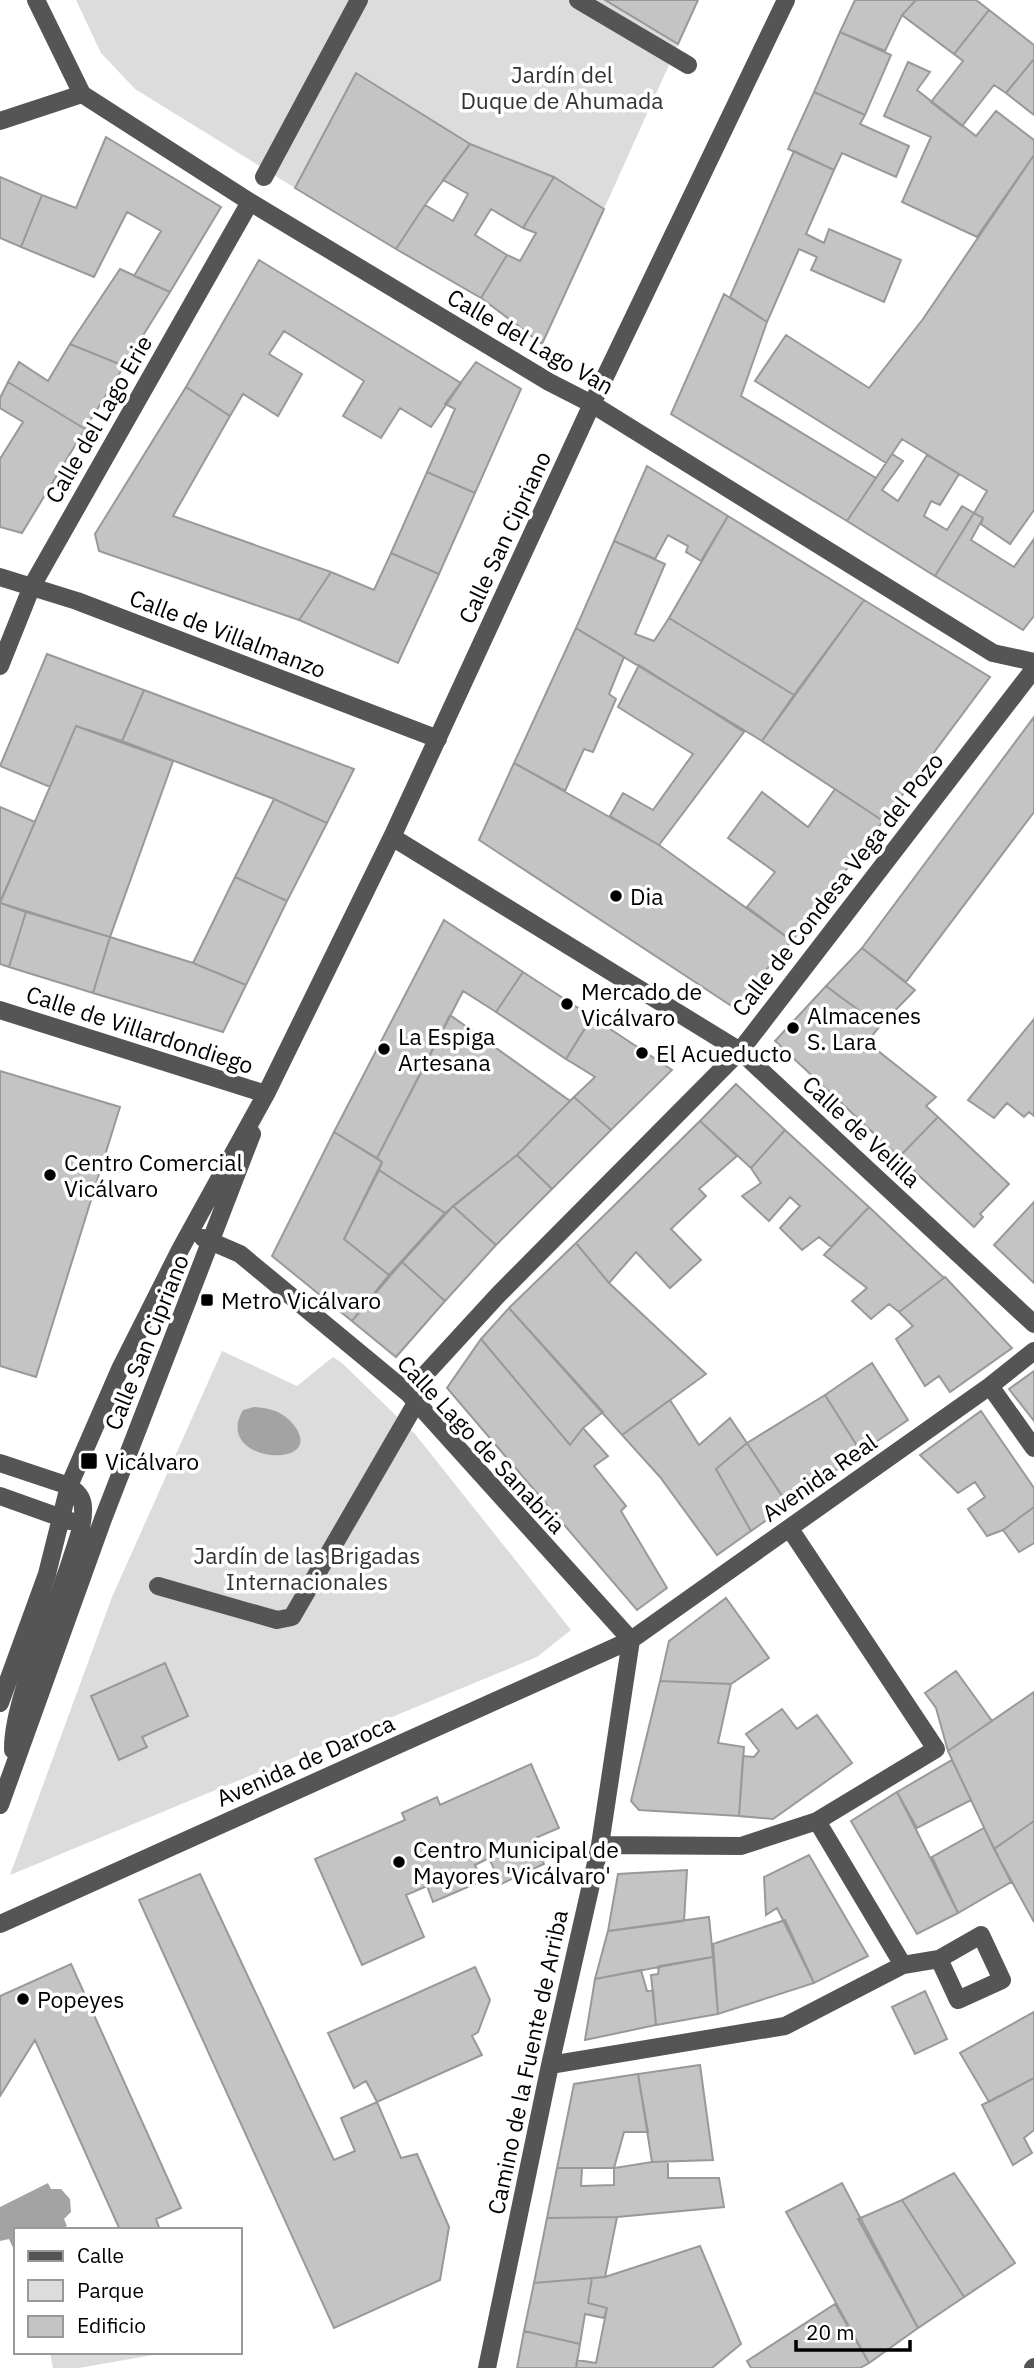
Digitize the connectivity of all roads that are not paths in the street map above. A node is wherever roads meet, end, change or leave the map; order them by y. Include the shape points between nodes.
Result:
1 (36, 0) edge
2 (359, 0) edge
3 (578, 0) edge
4 (786, 0) edge
5 (688, 65) dead end
6 (82, 94) junction
7 (0, 121) edge
8 (264, 177) dead end
9 (250, 202) junction
10 (592, 404) junction
11 (0, 577) edge
12 (32, 586) junction
13 (1034, 662) edge
14 (0, 666) edge
15 (1034, 669) edge
16 (438, 739) junction
17 (392, 837) junction
18 (0, 1010) edge
19 (740, 1051) junction
20 (266, 1094) junction
21 (213, 1241) junction
22 (181, 1248) junction
23 (1034, 1324) edge
24 (1034, 1351) edge
25 (990, 1386) junction
26 (412, 1398) junction
27 (1034, 1448) edge
28 (0, 1463) edge
29 (69, 1486) junction
30 (0, 1496) edge
31 (60, 1517) junction
32 (103, 1519) junction
33 (81, 1525) junction
34 (790, 1529) junction
35 (158, 1586) dead end
36 (631, 1640) junction
37 (0, 1703) edge
38 (13, 1769) junction
39 (0, 1805) edge
40 (817, 1821) junction
41 (600, 1844) junction
42 (0, 1924) edge
43 (939, 1959) dead end
44 (903, 1965) junction
45 (550, 2065) junction
46 (487, 2368) edge

1 - 6 street
2 - 8 street
3 - 5 street
4 - 10 street, Calle San Cipriano
6 - 7 street
6 - 9 street, Calle del Lago Van
9 - 10 street, Calle del Lago Van
9 - 12 street, Calle del Lago Erie
10 - 13 street, Calle del Lago Van via 993,653
10 - 16 street, Calle San Cipriano
11 - 12 street, Calle de Villalmanzo
12 - 14 street, Calle del Lago Erie
12 - 16 street, Calle de Villalmanzo
15 - 19 street, Calle de Condesa Vega del Pozo
16 - 17 street, Calle San Cipriano
17 - 19 street, Calle de Velilla
17 - 20 street, Calle San Cipriano
18 - 20 street, Calle de Villardondiego
19 - 23 street, Calle de Velilla
19 - 26 street, Calle de Condesa Vega del Pozo via 498,1294
20 - 21 street, Calle San Cipriano
20 - 22 street, Calle San Cipriano
21 - 22 street via 202,1238
21 - 26 street, Calle Lago de Sanabria via 240,1254
21 - 32 street, Calle San Cipriano
22 - 29 street, Calle San Cipriano via 120,1369
24 - 25 street, Avenida Real
25 - 27 street
25 - 34 street, Avenida Real
26 - 35 street, Calle de Condesa Vega del Pozo via 292,1616 277,1620
26 - 36 street, Calle Lago de Sanabria
28 - 29 street
29 - 31 street, Calle San Cipriano
29 - 33 street via 82,1500
30 - 31 street
31 - 33 street
31 - 37 street, Calle San Cipriano via 47,1574
32 - 33 street
32 - 38 street, Calle San Cipriano
33 - 38 street via 17,1717
34 - 36 street, Avenida Real
34 - 40 street via 936,1749
36 - 41 street, Camino de la Fuente de Arriba
36 - 42 street, Avenida de Daroca
38 - 39 street, Calle San Cipriano
40 - 41 street via 741,1846
40 - 44 street
41 - 45 street, Camino de la Fuente de Arriba
43 - 44 street
44 - 45 street via 785,2026
45 - 46 street, Camino de la Fuente de Arriba

